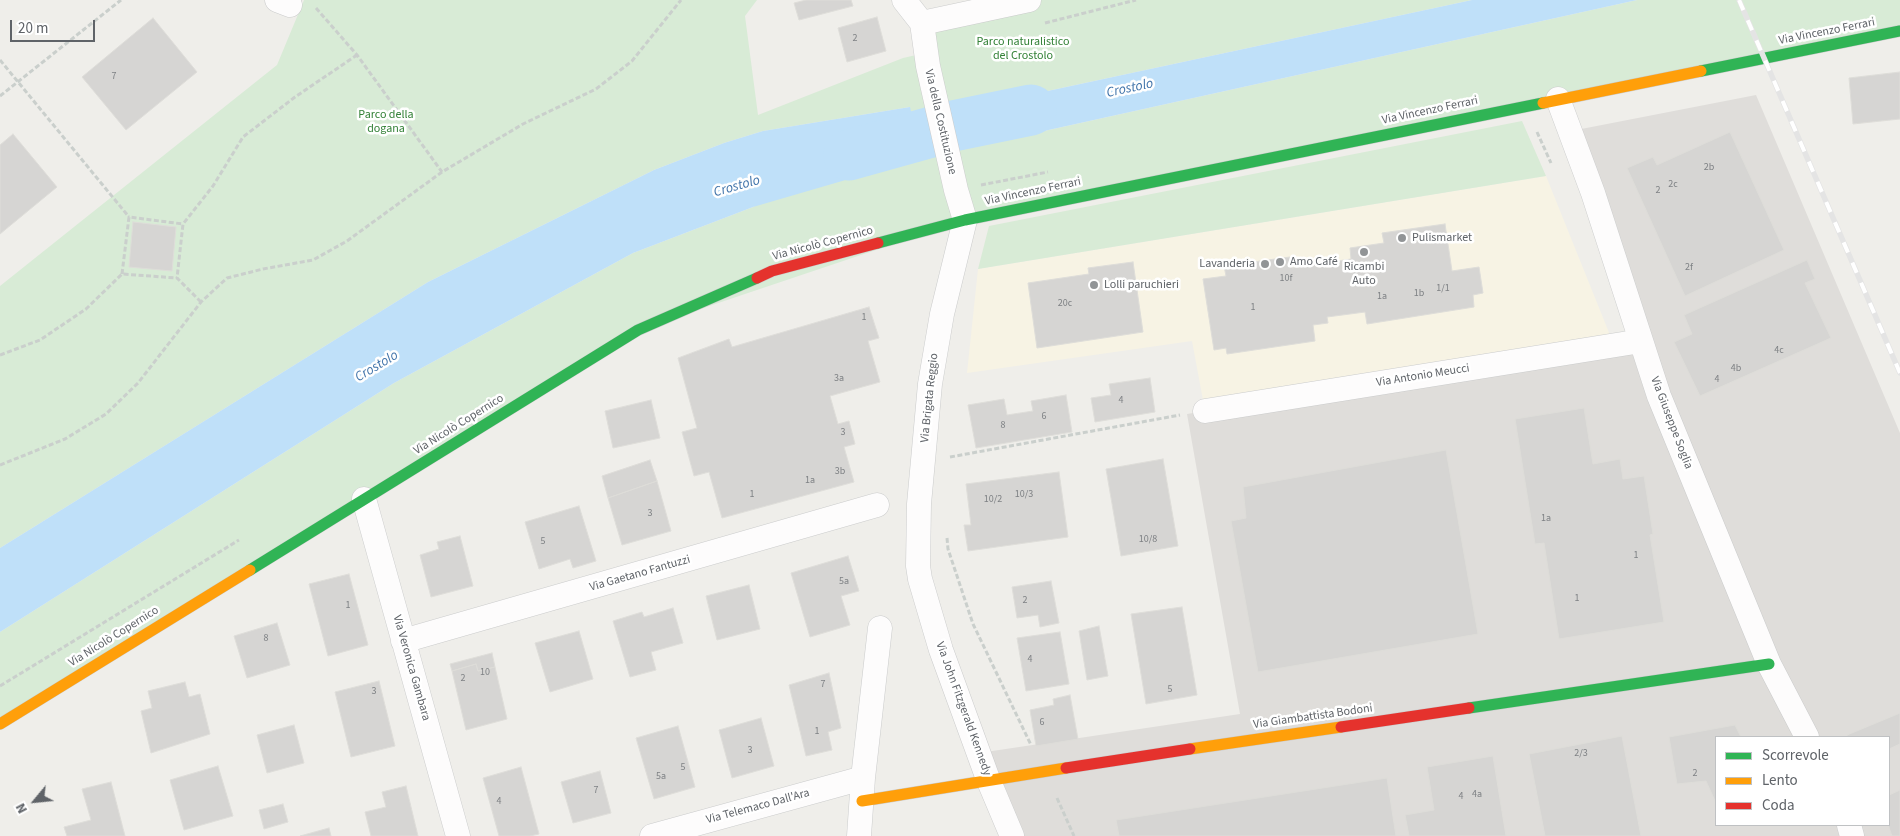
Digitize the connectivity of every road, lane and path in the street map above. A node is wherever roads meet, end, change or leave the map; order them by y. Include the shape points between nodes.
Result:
1 (121, 0) edge
2 (681, 0) edge
3 (904, 0) edge
4 (1029, 0) edge
5 (284, 3) edge
6 (922, 23) junction
7 (1900, 31) edge
8 (356, 55) junction
9 (0, 60) edge
10 (18, 82) junction
11 (0, 96) edge
12 (1558, 99) junction
13 (442, 172) junction
14 (984, 184) dead end
15 (128, 217) junction
16 (976, 218) junction
17 (183, 224) junction
18 (122, 274) junction
19 (177, 278) junction
20 (201, 302) junction
21 (1641, 341) junction
22 (0, 355) edge
23 (1206, 411) joint
24 (923, 462) junction
25 (0, 465) edge
26 (364, 499) junction
27 (877, 505) dead end
28 (946, 531) dead end
29 (920, 579) joint
30 (880, 628) dead end
31 (403, 641) junction
32 (1768, 664) junction
33 (0, 724) edge
34 (1806, 736) edge
35 (1044, 771) junction
36 (988, 779) junction
37 (862, 790) junction
38 (458, 836) edge
39 (652, 836) edge
40 (859, 836) edge
41 (1012, 836) edge
42 (1074, 836) edge

1 - 10 path
2 - 13 path via 632,61 596,89 523,124
3 - 6 street
4 - 6 street
5 - 8 path via 303,1 319,10
6 - 16 street, Via della Costituzione via 928,66 956,190
7 - 12 street, Via Vincenzo Ferrari
8 - 13 path
8 - 17 path via 243,137 213,186
9 - 10 path
10 - 11 path
10 - 15 path
12 - 16 street, Via Vincenzo Ferrari
12 - 21 street, Via Giuseppe Soglia via 1593,193
13 - 20 path via 347,241 313,260 227,278
14 - 16 path
15 - 17 path
15 - 18 path
16 - 24 street, Via Brigata Reggio via 942,314 930,384
16 - 26 street, Via Nicolò Copernico via 772,271 638,330
17 - 19 path
18 - 19 path
18 - 22 path via 86,309 40,340
19 - 20 path
20 - 25 path via 138,382 106,414 65,439
21 - 23 street, Via Antonio Meucci
21 - 32 street, Via Giuseppe Soglia via 1659,396
23 - 24 path
24 - 29 street, Via Brigata Reggio via 919,504
26 - 31 street, Via Veronica Gambara
26 - 33 street, Via Nicolò Copernico
27 - 31 street, Via Gaetano Fantuzzi
28 - 35 path via 948,549 973,624
29 - 36 street, Via John Fitzgerald Kennedy via 941,650
30 - 37 street
31 - 38 street, Via Veronica Gambara
32 - 34 street, Via Giuseppe Soglia
32 - 35 street, Via Giambattista Bodoni
35 - 36 street, Via Giambattista Bodoni
35 - 42 path
36 - 37 street, Via Giambattista Bodoni
36 - 41 street, Via John Fitzgerald Kennedy
37 - 39 street, Via Telemaco Dall'Ara
37 - 40 street

